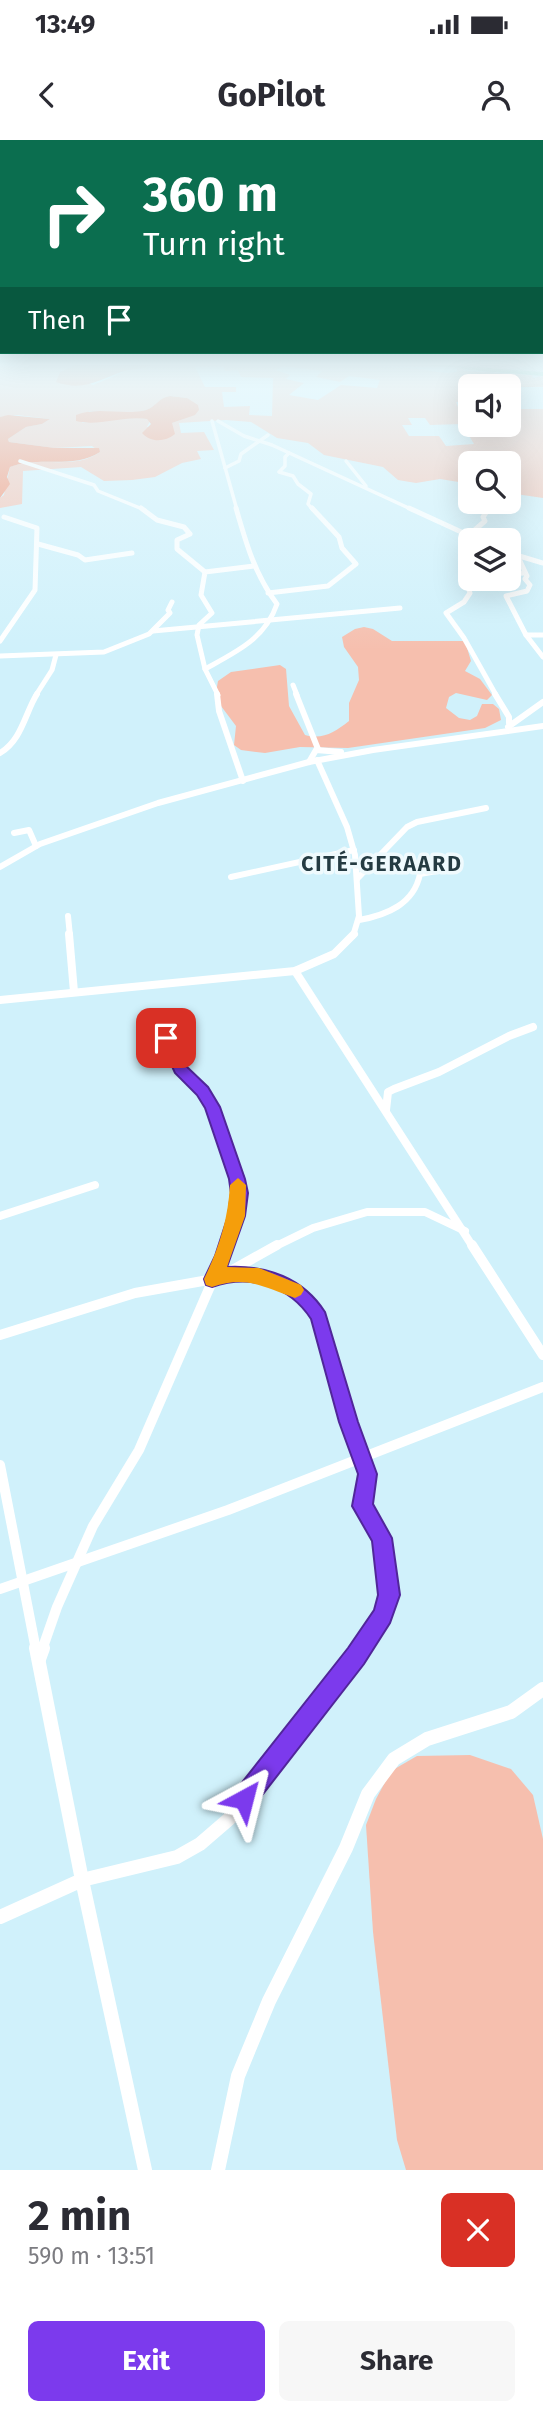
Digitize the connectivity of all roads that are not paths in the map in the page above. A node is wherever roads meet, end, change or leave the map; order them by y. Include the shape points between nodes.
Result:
1 (223, 460) edge
2 (239, 460) edge
3 (285, 460) edge
4 (304, 460) edge
5 (20, 461) dead end
6 (346, 461) dead end
7 (225, 468) junction
8 (367, 487) junction
9 (485, 514) edge
10 (4, 517) dead end
11 (477, 528) edge
12 (458, 530) edge
13 (38, 544) junction
14 (132, 553) dead end
15 (521, 557) edge
16 (543, 563) edge
17 (254, 566) junction
18 (521, 568) edge
19 (205, 572) junction
20 (521, 573) edge
21 (524, 573) junction
22 (470, 591) edge
23 (268, 593) junction
24 (172, 602) dead end
25 (400, 608) dead end
26 (271, 619) junction
27 (199, 625) junction
28 (153, 631) junction
29 (526, 635) junction
30 (543, 635) edge
31 (0, 641) edge
32 (56, 655) junction
33 (0, 656) edge
34 (543, 657) edge
35 (205, 670) junction
36 (293, 685) dead end
37 (543, 702) edge
38 (509, 723) junction
39 (543, 726) edge
40 (505, 732) junction
41 (317, 749) junction
42 (0, 753) edge
43 (354, 753) junction
44 (317, 760) junction
45 (309, 762) junction
46 (243, 780) junction
47 (486, 808) dead end
48 (14, 833) dead end
49 (36, 846) junction
50 (354, 850) junction
51 (0, 867) edge
52 (442, 870) dead end
53 (230, 877) dead end
54 (357, 878) junction
55 (68, 916) dead end
56 (359, 920) junction
57 (295, 971) junction
58 (74, 992) junction
59 (0, 1000) edge
60 (533, 1027) dead end
61 (166, 1038) dead end
62 (386, 1110) junction
63 (95, 1185) dead end
64 (0, 1216) edge
65 (466, 1231) junction
66 (225, 1274) junction
67 (212, 1279) junction
68 (0, 1335) edge
69 (543, 1356) edge
70 (543, 1387) edge
71 (362, 1459) junction
72 (0, 1465) edge
73 (77, 1561) junction
74 (23, 1581) junction
75 (0, 1590) edge
76 (38, 1660) junction
77 (543, 1689) edge
78 (82, 1880) junction
79 (0, 1917) edge
80 (145, 2170) edge
81 (218, 2170) edge

1 - 7 street
2 - 7 street
3 - 23 street via 279,472 293,476 311,494 308,504 339,537 356,564 328,586
4 - 8 street
5 - 19 street via 94,485 98,491 146,510 158,522 184,527 190,534 177,540 177,549
6 - 8 street
7 - 17 street
8 - 12 street
9 - 11 street
10 - 13 street via 37,528
13 - 14 street via 85,560
13 - 31 street via 31,572 34,590
15 - 16 street
17 - 19 street
17 - 23 street
18 - 21 street
19 - 27 street via 201,595 212,613
20 - 21 street
21 - 29 street via 530,585 527,591 506,596
22 - 38 street via 468,598 446,613 466,638
23 - 26 street via 277,604
24 - 28 street via 170,612
25 - 26 street
26 - 27 street
26 - 35 street via 264,632 242,649
27 - 28 street
27 - 35 street
28 - 32 street via 103,652
29 - 30 street
29 - 34 street
32 - 33 street
32 - 42 street via 49,677 32,702 30,716
35 - 46 street via 217,690 219,710
36 - 41 street
37 - 38 street
38 - 40 street
39 - 40 street
40 - 43 street
41 - 43 street
41 - 45 street
43 - 44 street
44 - 45 street
44 - 50 street
45 - 46 street
46 - 49 street via 158,803
47 - 54 street via 407,827
48 - 49 street via 29,830
49 - 51 street
50 - 53 street
50 - 54 street
52 - 56 street via 420,874 412,892 392,911
54 - 56 street
55 - 58 street
56 - 57 street via 336,953
57 - 58 street
57 - 62 street
58 - 59 street
60 - 62 street via 510,1034 438,1073 396,1087 388,1092
61 - 67 street via 180,1069 213,1107 237,1179 237,1216
62 - 65 street
63 - 64 street
65 - 66 street via 425,1212 367,1212 313,1228
65 - 69 street
66 - 67 street
66 - 71 street via 269,1278 294,1289 310,1303 325,1332
67 - 68 street via 135,1293
67 - 73 street via 139,1450
70 - 71 street
71 - 73 street
71 - 78 street via 368,1474 362,1506 382,1538 387,1569 389,1595 383,1616 229,1819 201,1844 177,1857
72 - 74 street
73 - 74 street
73 - 76 street
74 - 75 street
74 - 76 street
76 - 78 street
77 - 81 street via 511,1712 427,1739 394,1759 368,1794 238,2076
78 - 79 street
78 - 80 street

